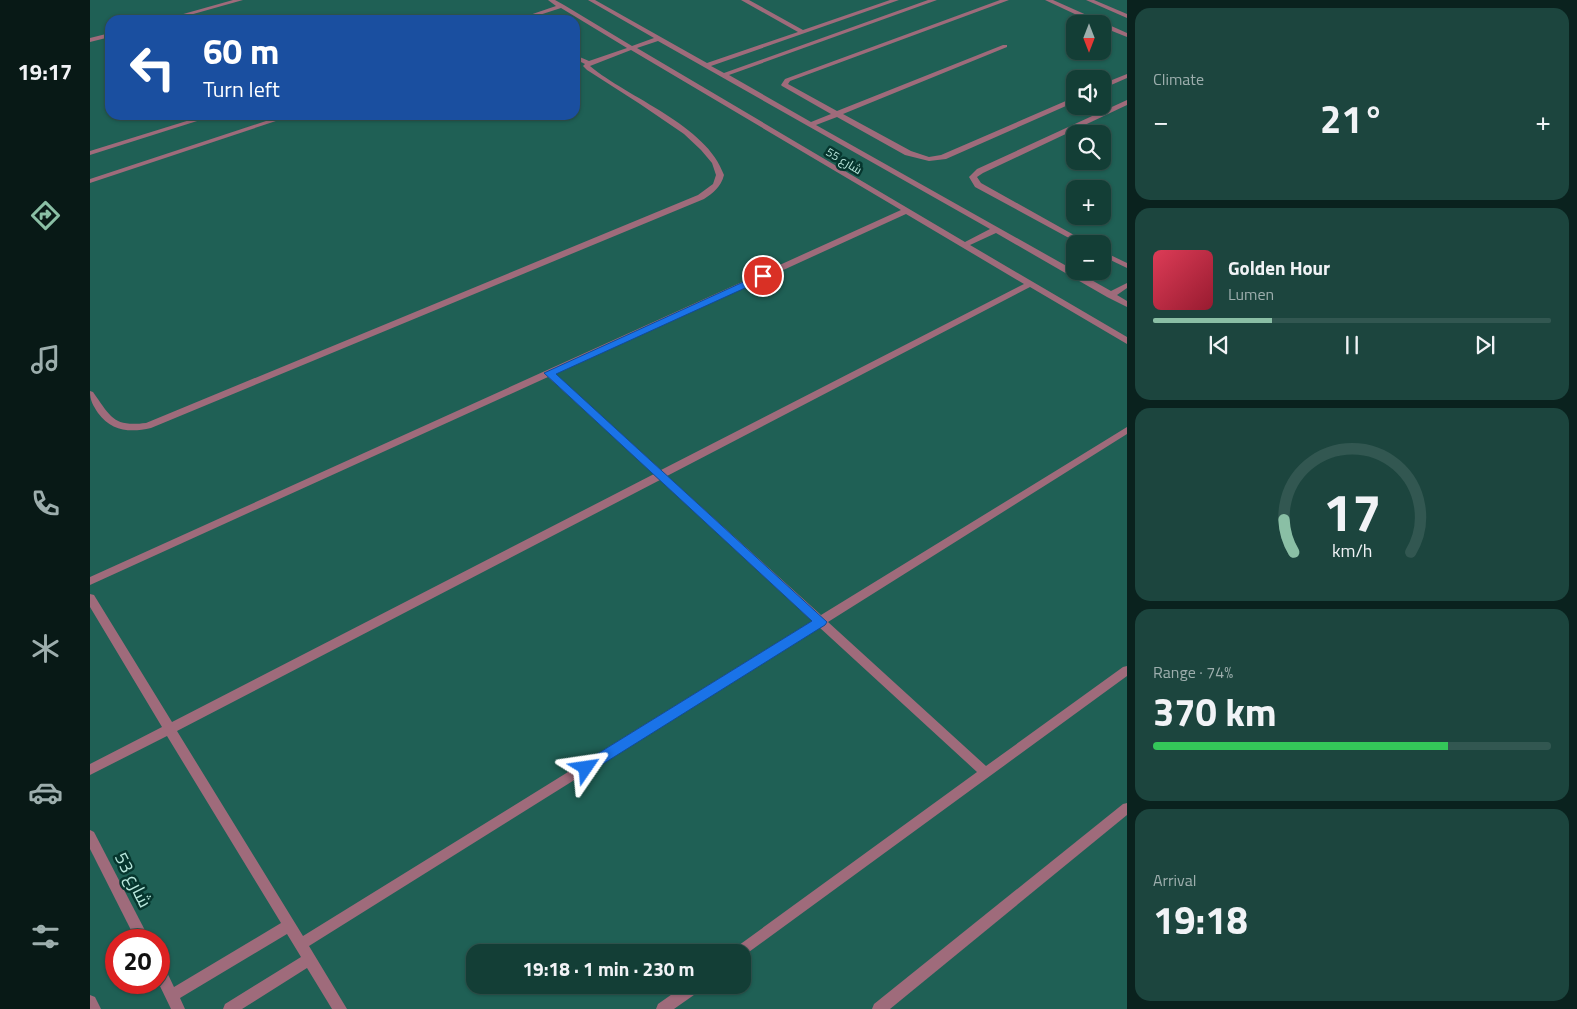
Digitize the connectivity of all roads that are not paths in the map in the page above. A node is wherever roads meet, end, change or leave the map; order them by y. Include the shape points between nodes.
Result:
1 (240, 0) edge
2 (551, 0) edge
3 (591, 0) edge
4 (744, 0) edge
5 (896, 0) edge
6 (934, 0) edge
7 (1006, 0) edge
8 (1048, 0) edge
9 (1089, 0) edge
10 (562, 6) junction
11 (184, 15) edge
12 (534, 15) edge
13 (578, 15) edge
14 (1082, 15) edge
15 (580, 16) edge
16 (1127, 16) edge
17 (1111, 28) edge
18 (803, 32) junction
19 (1127, 35) edge
20 (105, 36) edge
21 (660, 38) junction
22 (90, 40) edge
23 (1005, 46) dead end
24 (633, 47) junction
25 (580, 59) edge
26 (589, 63) junction
27 (707, 65) junction
28 (723, 75) junction
29 (1127, 76) edge
30 (1111, 83) edge
31 (1127, 102) edge
32 (1066, 103) edge
33 (837, 114) junction
34 (197, 120) edge
35 (276, 120) edge
36 (810, 125) junction
37 (90, 153) edge
38 (90, 181) edge
39 (906, 211) junction
40 (995, 230) junction
41 (1070, 235) edge
42 (964, 245) junction
43 (1111, 258) edge
44 (1127, 266) edge
45 (1030, 284) junction
46 (1127, 285) edge
47 (1110, 295) junction
48 (1127, 304) edge
49 (1127, 341) edge
50 (549, 373) junction
51 (90, 394) edge
52 (1127, 430) edge
53 (660, 475) junction
54 (90, 581) edge
55 (90, 598) edge
56 (821, 622) junction
57 (1127, 670) edge
58 (169, 730) junction
59 (90, 770) edge
60 (986, 773) junction
61 (1127, 808) edge
62 (90, 836) edge
63 (288, 926) junction
64 (137, 929) edge
65 (751, 944) edge
66 (300, 945) junction
67 (309, 959) junction
68 (170, 992) edge
69 (684, 994) edge
70 (172, 996) junction
71 (90, 1002) edge
72 (94, 1009) edge
73 (178, 1009) edge
74 (230, 1009) edge
75 (340, 1009) edge
76 (663, 1009) edge
77 (879, 1009) edge

1 - 11 lane
2 - 10 lane, شارع 55
3 - 21 lane, شارع 55
4 - 18 lane
5 - 18 lane
6 - 28 lane
7 - 33 lane via 784,82 787,87
8 - 14 lane
9 - 16 lane
10 - 12 lane
10 - 13 lane, شارع 55
15 - 24 lane, شارع 55
17 - 19 lane
18 - 27 lane
20 - 22 lane
21 - 24 lane
21 - 27 lane, شارع 55
23 - 33 lane
24 - 26 lane
24 - 39 lane, شارع 55
25 - 26 lane
26 - 51 lane via 586,66 589,70 682,129 707,151 720,174 712,190 148,426 119,428 110,422
27 - 28 lane, شارع 55
28 - 36 lane, شارع 55
29 - 30 lane
31 - 41 lane via 980,171 974,177 978,185
32 - 33 lane via 936,159 914,155
33 - 36 lane
34 - 37 lane
35 - 38 lane
36 - 40 lane, شارع 55
39 - 42 lane, شارع 55
39 - 50 lane
40 - 42 lane
40 - 47 lane, شارع 55
42 - 45 lane, شارع 55
43 - 44 lane
45 - 49 lane, شارع 55
45 - 53 lane
46 - 47 lane
47 - 48 lane, شارع 55
50 - 53 lane
50 - 54 lane
52 - 56 lane
53 - 56 lane
53 - 58 lane
55 - 58 lane
56 - 60 lane
56 - 66 lane
57 - 60 lane
58 - 59 lane
58 - 63 lane
60 - 65 lane
61 - 77 lane
62 - 64 lane, شارع 53
63 - 66 lane
63 - 70 lane
66 - 67 lane
67 - 74 lane
67 - 75 lane
68 - 70 lane
69 - 76 lane
70 - 73 lane
71 - 72 lane

